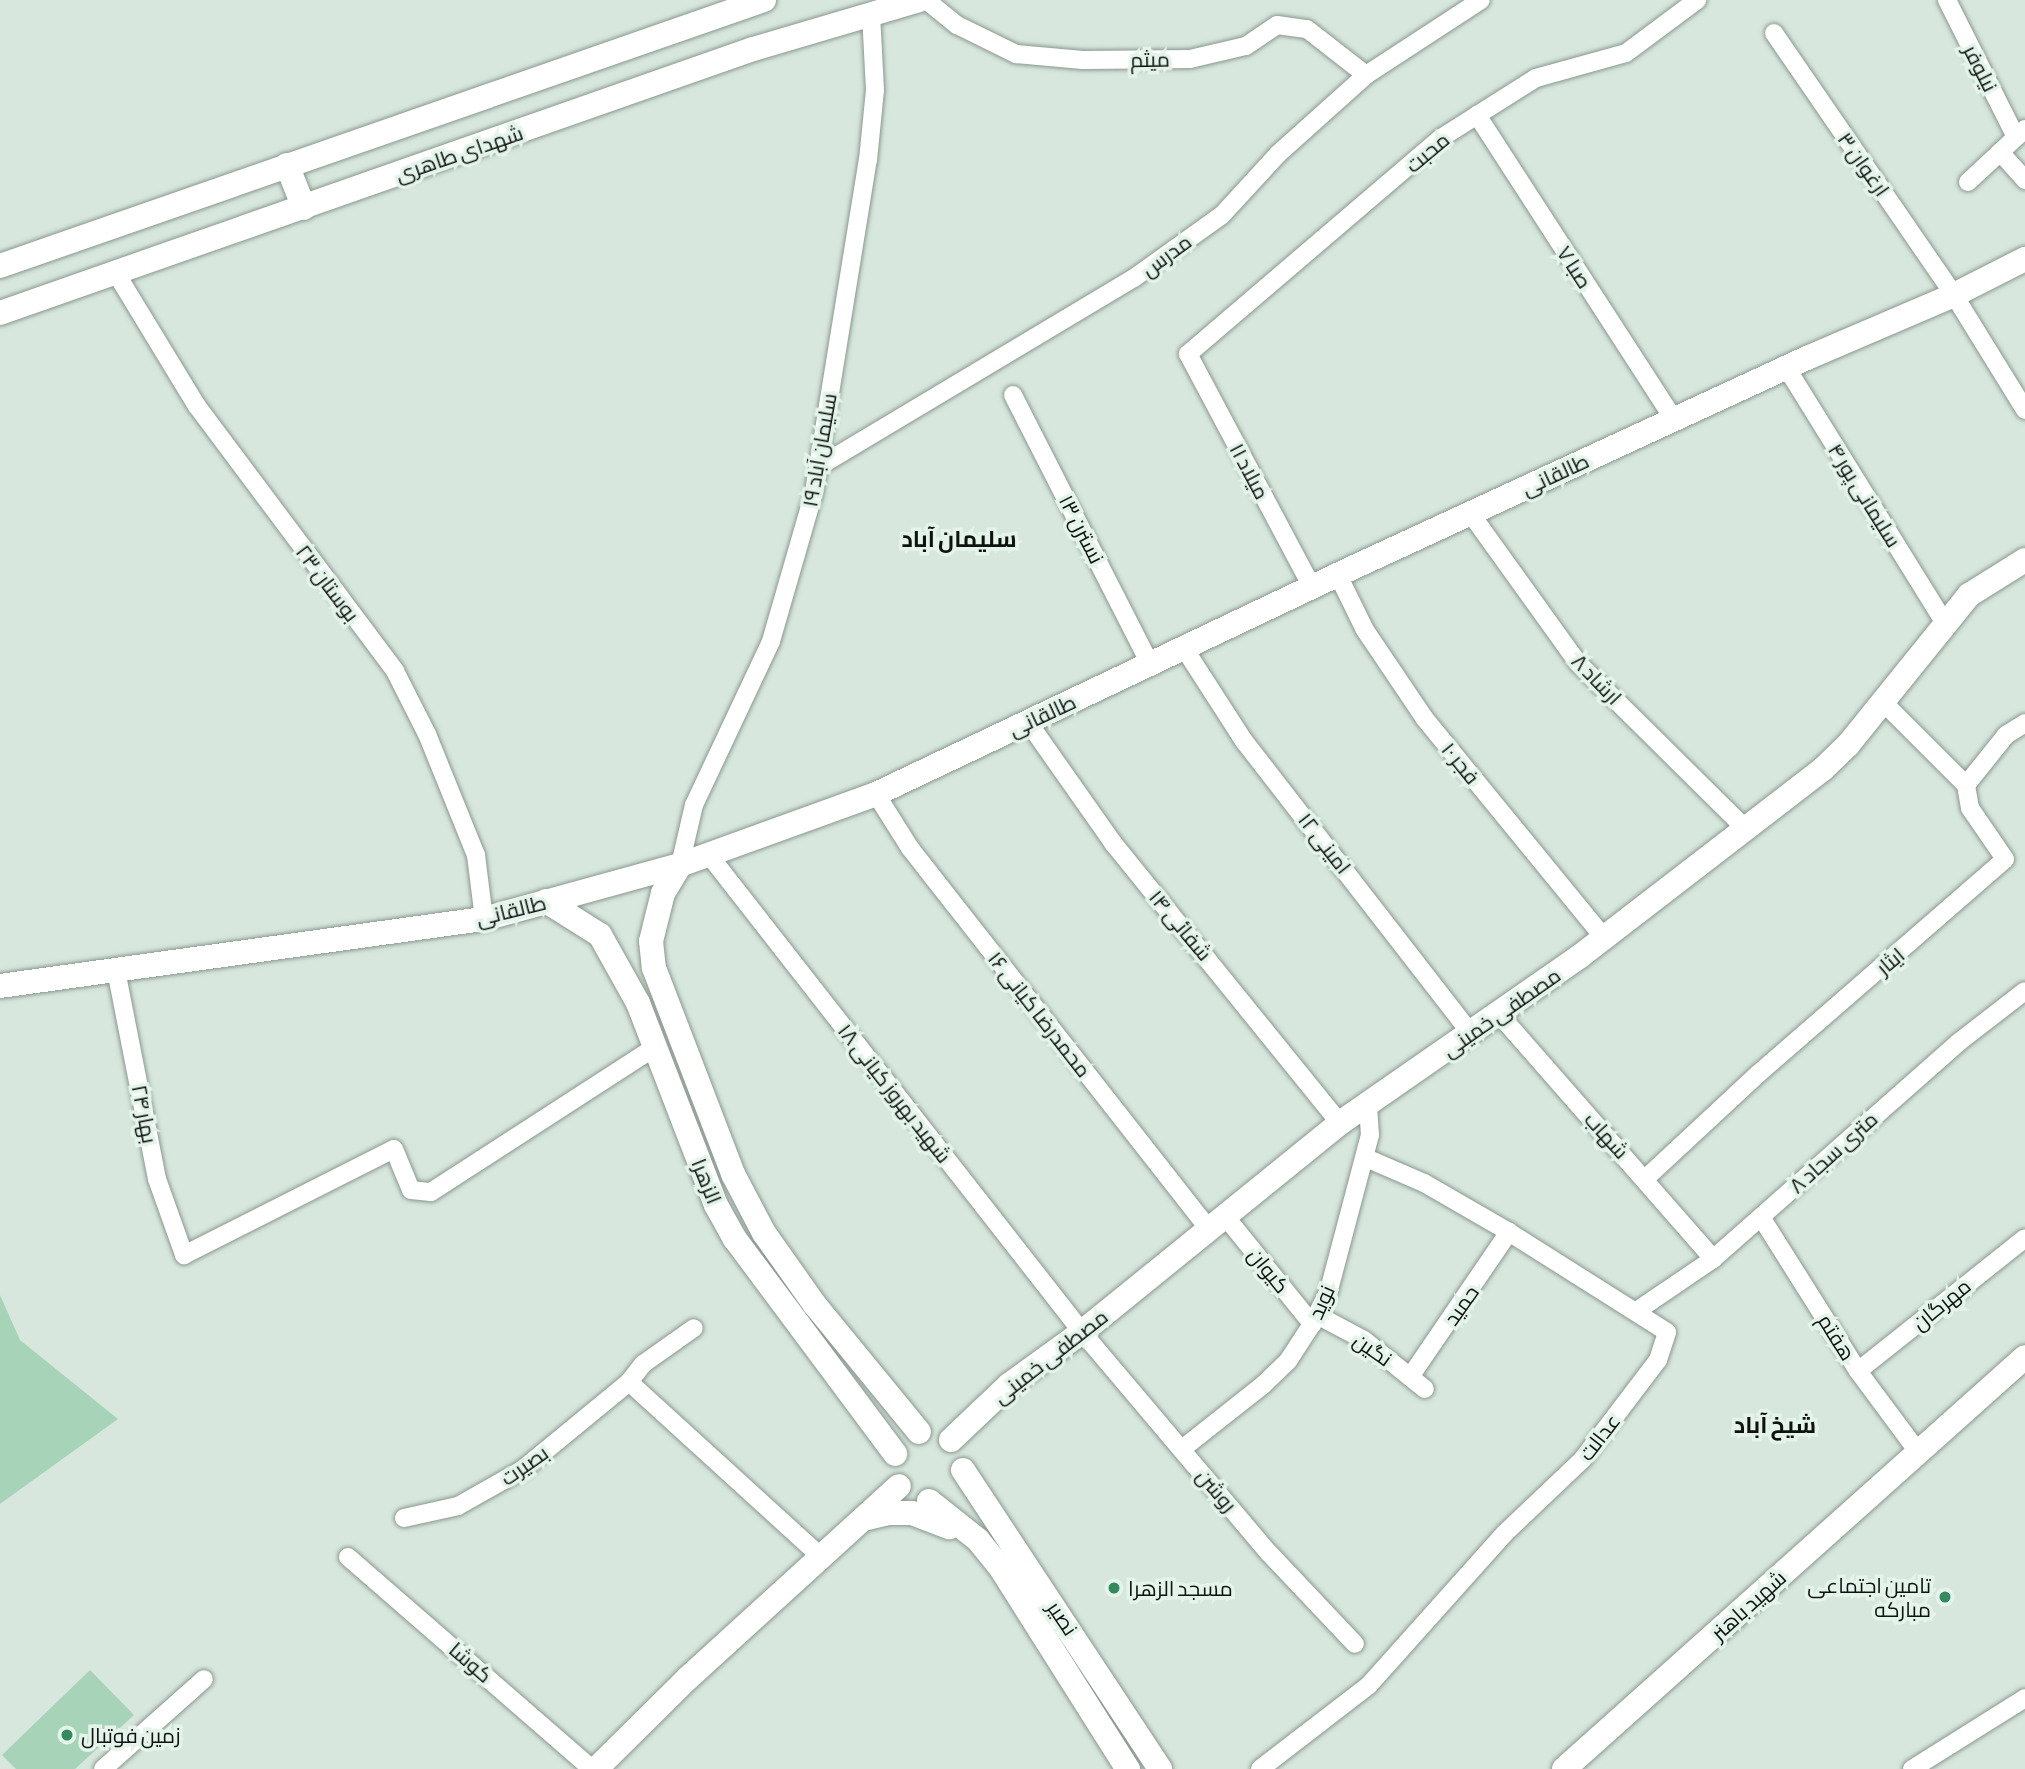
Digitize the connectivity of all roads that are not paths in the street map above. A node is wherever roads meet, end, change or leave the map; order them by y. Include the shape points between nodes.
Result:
1 (764, 0) edge
2 (919, 0) edge
3 (926, 0) edge
4 (1481, 0) edge
5 (1698, 0) edge
6 (1947, 0) edge
7 (871, 14) junction
8 (1774, 33) dead end
9 (1366, 75) junction
10 (1477, 115) junction
11 (2020, 133) edge
12 (2000, 152) junction
13 (287, 165) junction
14 (2025, 180) edge
15 (1968, 183) dead end
16 (304, 208) junction
17 (2025, 259) edge
18 (0, 266) edge
19 (116, 273) junction
20 (1954, 295) junction
21 (0, 313) edge
22 (1188, 354) joint
23 (1786, 367) junction
24 (1013, 395) dead end
25 (2025, 410) edge
26 (1674, 419) junction
27 (818, 467) junction
28 (1471, 514) junction
29 (2025, 560) edge
30 (1338, 575) junction
31 (1312, 587) junction
32 (1944, 622) junction
33 (1184, 648) junction
34 (1150, 664) junction
35 (1884, 703) junction
36 (1028, 722) junction
37 (2025, 723) edge
38 (1966, 785) junction
39 (876, 794) junction
40 (1744, 827) junction
41 (709, 855) junction
42 (680, 865) junction
43 (546, 901) junction
44 (484, 919) junction
45 (1604, 938) junction
46 (654, 968) junction
47 (116, 970) junction
48 (622, 974) junction
49 (0, 986) edge
50 (2025, 991) edge
51 (1498, 1013) junction
52 (1472, 1034) junction
53 (654, 1047) junction
54 (1368, 1104) junction
55 (1340, 1123) junction
56 (1364, 1157) junction
57 (1646, 1178) junction
58 (1761, 1217) junction
59 (1217, 1223) junction
60 (1509, 1232) junction
61 (2025, 1238) edge
62 (1713, 1259) junction
63 (1638, 1310) junction
64 (1314, 1320) junction
65 (694, 1328) dead end
66 (1082, 1332) junction
67 (2025, 1357) edge
68 (1858, 1371) junction
69 (1410, 1377) junction
70 (629, 1382) junction
71 (1425, 1389) dead end
72 (890, 1397) junction
73 (863, 1410) junction
74 (919, 1432) junction
75 (951, 1440) junction
76 (1182, 1448) junction
77 (1919, 1453) junction
78 (895, 1454) junction
79 (963, 1470) junction
80 (899, 1486) junction
81 (929, 1501) junction
82 (404, 1518) dead end
83 (862, 1519) junction
84 (1001, 1525) junction
85 (978, 1539) junction
86 (348, 1557) dead end
87 (821, 1557) junction
88 (1355, 1644) dead end
89 (204, 1679) dead end
90 (2025, 1698) edge
91 (103, 1769) edge
92 (594, 1769) edge
93 (1128, 1769) edge
94 (1160, 1769) edge
95 (1260, 1769) edge
96 (1564, 1769) edge
97 (1912, 1769) edge

1 - 13 street
2 - 7 street, شهدای طاهری
3 - 9 street, میثم via 957,25 1016,54 1083,60 1190,59 1246,46 1277,25 1307,29
4 - 9 street, مدرس
5 - 10 street, محبت via 1626,52 1536,78
6 - 11 street, نیلوفر
7 - 16 street, شهدای طاهری via 753,49
7 - 27 street, سلیمان آباد ۱۹ via 875,90 868,160
8 - 20 street, ارغوان ۳
9 - 27 street, مدرس via 1278,154 1222,215 1156,263
10 - 22 street, محبت via 1441,138
10 - 26 street, صبا ۷
11 - 12 street
12 - 14 street
12 - 15 street
13 - 16 street
13 - 18 street
16 - 19 street, شهدای طاهری
17 - 20 street, طالقانی
19 - 21 street, شهدای طاهری
19 - 44 street, بوستان ۲۳ via 213,428 395,671 427,734 476,855
20 - 23 street, طالقانی
20 - 25 street, ارغوان ۳
22 - 31 street, میلاد ۱۱
23 - 26 street, طالقانی
23 - 32 street, سلیمانی پور ۴
24 - 34 street, نسترن ۱۳
26 - 28 street, طالقانی
27 - 42 street, سلیمان آباد ۱۹ via 771,641 694,805
28 - 30 street, طالقانی
28 - 40 street, ارشاد ۸ via 1578,663
29 - 32 street, مصطفی خمینی via 1969,595
30 - 31 street, طالقانی
30 - 45 street, فجر ۱۰ via 1365,630 1425,719
31 - 33 street, طالقانی
32 - 35 street, مصطفی خمینی
33 - 34 street, طالقانی
33 - 52 street, امینی ۱۲ via 1244,741
34 - 36 street, طالقانی
35 - 38 street
35 - 40 street, مصطفی خمینی via 1823,769
36 - 39 street, طالقانی
36 - 55 street, شفائی ۱۴ via 1113,843
37 - 38 street via 2006,735
38 - 57 street, ایثار via 1970,808 2006,859 1758,1074
39 - 41 street, طالقانی
39 - 59 street, محمدرضا کیانی ۱۶ via 910,848
40 - 45 street, مصطفی خمینی
41 - 42 street, طالقانی
41 - 66 street, شهید بهروز کیانی ۱۸
42 - 43 street, طالقانی
42 - 46 street, الزهرا via 660,905 651,941
43 - 44 street, طالقانی
43 - 48 street, الزهرا via 600,935
44 - 47 street, طالقانی
45 - 51 street, مصطفی خمینی
46 - 48 street via 636,960
46 - 72 street, الزهرا via 691,1076 764,1233
47 - 49 street, طالقانی
47 - 53 street, بهار ۲۴ via 158,1179 184,1255 394,1149 411,1190 431,1192
48 - 53 street, الزهرا
50 - 58 street, ۸ متری سجاد via 1959,1042
51 - 52 street, مصطفی خمینی
51 - 57 street, شهاب
52 - 54 street, مصطفی خمینی
53 - 73 street, الزهرا via 716,1205 735,1239
54 - 55 street, مصطفی خمینی
54 - 56 street, نوید via 1370,1135
55 - 59 street, مصطفی خمینی
56 - 60 street, عدالت via 1424,1183
56 - 64 street, نوید via 1329,1290
57 - 62 street, شهاب
58 - 62 street, ۸ متری سجاد
58 - 68 street, هفتم
59 - 64 street, کیوان
59 - 66 street, مصطفی خمینی
60 - 63 street, عدالت
60 - 69 street, حمید
61 - 68 street, مهرگان
62 - 63 street, ۸ متری سجاد
63 - 95 street, عدالت via 1667,1332 1658,1360 1583,1460 1505,1533 1369,1685
64 - 69 street, نگین via 1364,1340
64 - 76 street, نوید via 1288,1361
65 - 70 street, بصیرت via 643,1364
66 - 75 street, مصطفی خمینی via 1009,1385
66 - 76 street, روشن
67 - 77 street, شهید باهنر
68 - 77 street, هفتم
69 - 71 street, نگین
70 - 82 street, بصیرت via 522,1470 458,1506
70 - 87 street
72 - 73 street via 879,1414
72 - 74 street, الزهرا
73 - 78 street, الزهرا
74 - 75 street via 936,1432
74 - 78 street via 905,1440
75 - 79 street via 961,1453
76 - 88 street, روشن via 1269,1553
77 - 96 street, شهید باهنر
78 - 80 street via 893,1470
79 - 81 street via 951,1491
79 - 84 street, نصیر
80 - 81 street via 912,1497
80 - 83 street
81 - 85 street
83 - 85 street via 912,1513
83 - 87 street
84 - 85 street via 986,1527
84 - 94 street, نصیر
85 - 93 street via 1061,1658
86 - 92 street, کوشا
87 - 92 street
89 - 91 street
90 - 97 street

